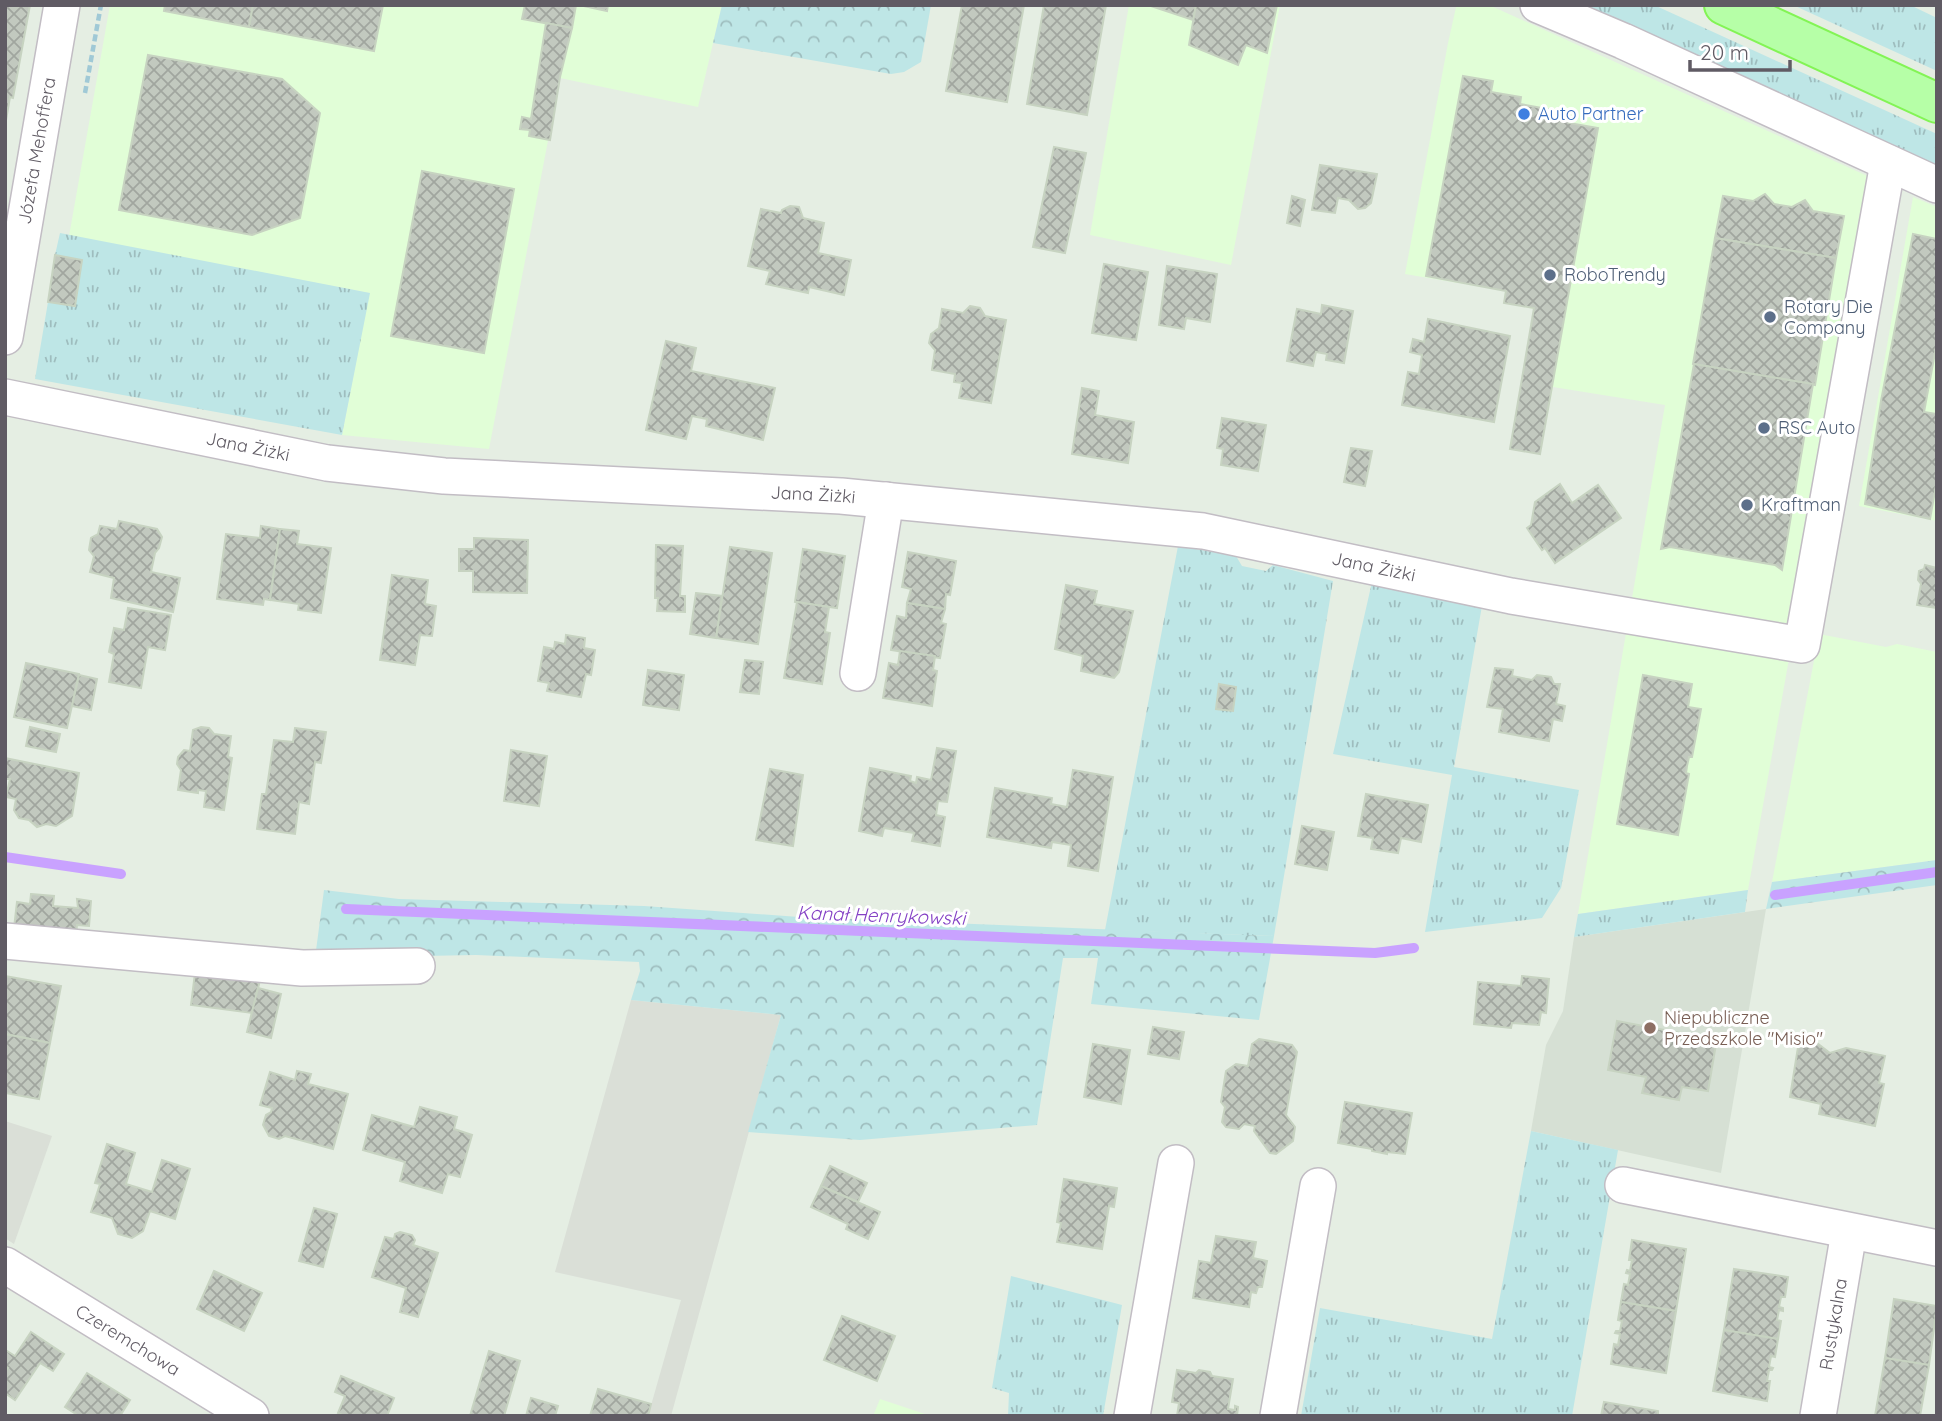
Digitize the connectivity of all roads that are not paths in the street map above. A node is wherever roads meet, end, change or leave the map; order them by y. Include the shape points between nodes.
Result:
1 (62, 5) edge
2 (1538, 5) edge
3 (1724, 5) edge
4 (1937, 103) edge
5 (1888, 163) junction
6 (1937, 185) edge
7 (5, 337) edge
8 (5, 397) edge
9 (886, 500) junction
10 (858, 673) dead end
11 (5, 941) edge
12 (416, 966) dead end
13 (1176, 1163) dead end
14 (1622, 1185) dead end
15 (1318, 1186) dead end
16 (1849, 1232) junction
17 (1937, 1248) edge
18 (5, 1265) edge
19 (251, 1416) edge
20 (1132, 1416) edge
21 (1278, 1416) edge
22 (1818, 1416) edge

1 - 7 street, Józefa Mehoffera
2 - 5 street
3 - 4 main road
5 - 6 street
5 - 9 street, Jana Żiżki via 1802,645 1511,596 1203,531
8 - 9 street, Jana Żiżki via 327,463 444,476
9 - 10 street
11 - 12 street via 302,968
13 - 20 street
14 - 16 street
15 - 21 street
16 - 17 street
16 - 22 street, Rustykalna
18 - 19 street, Czeremchowa

